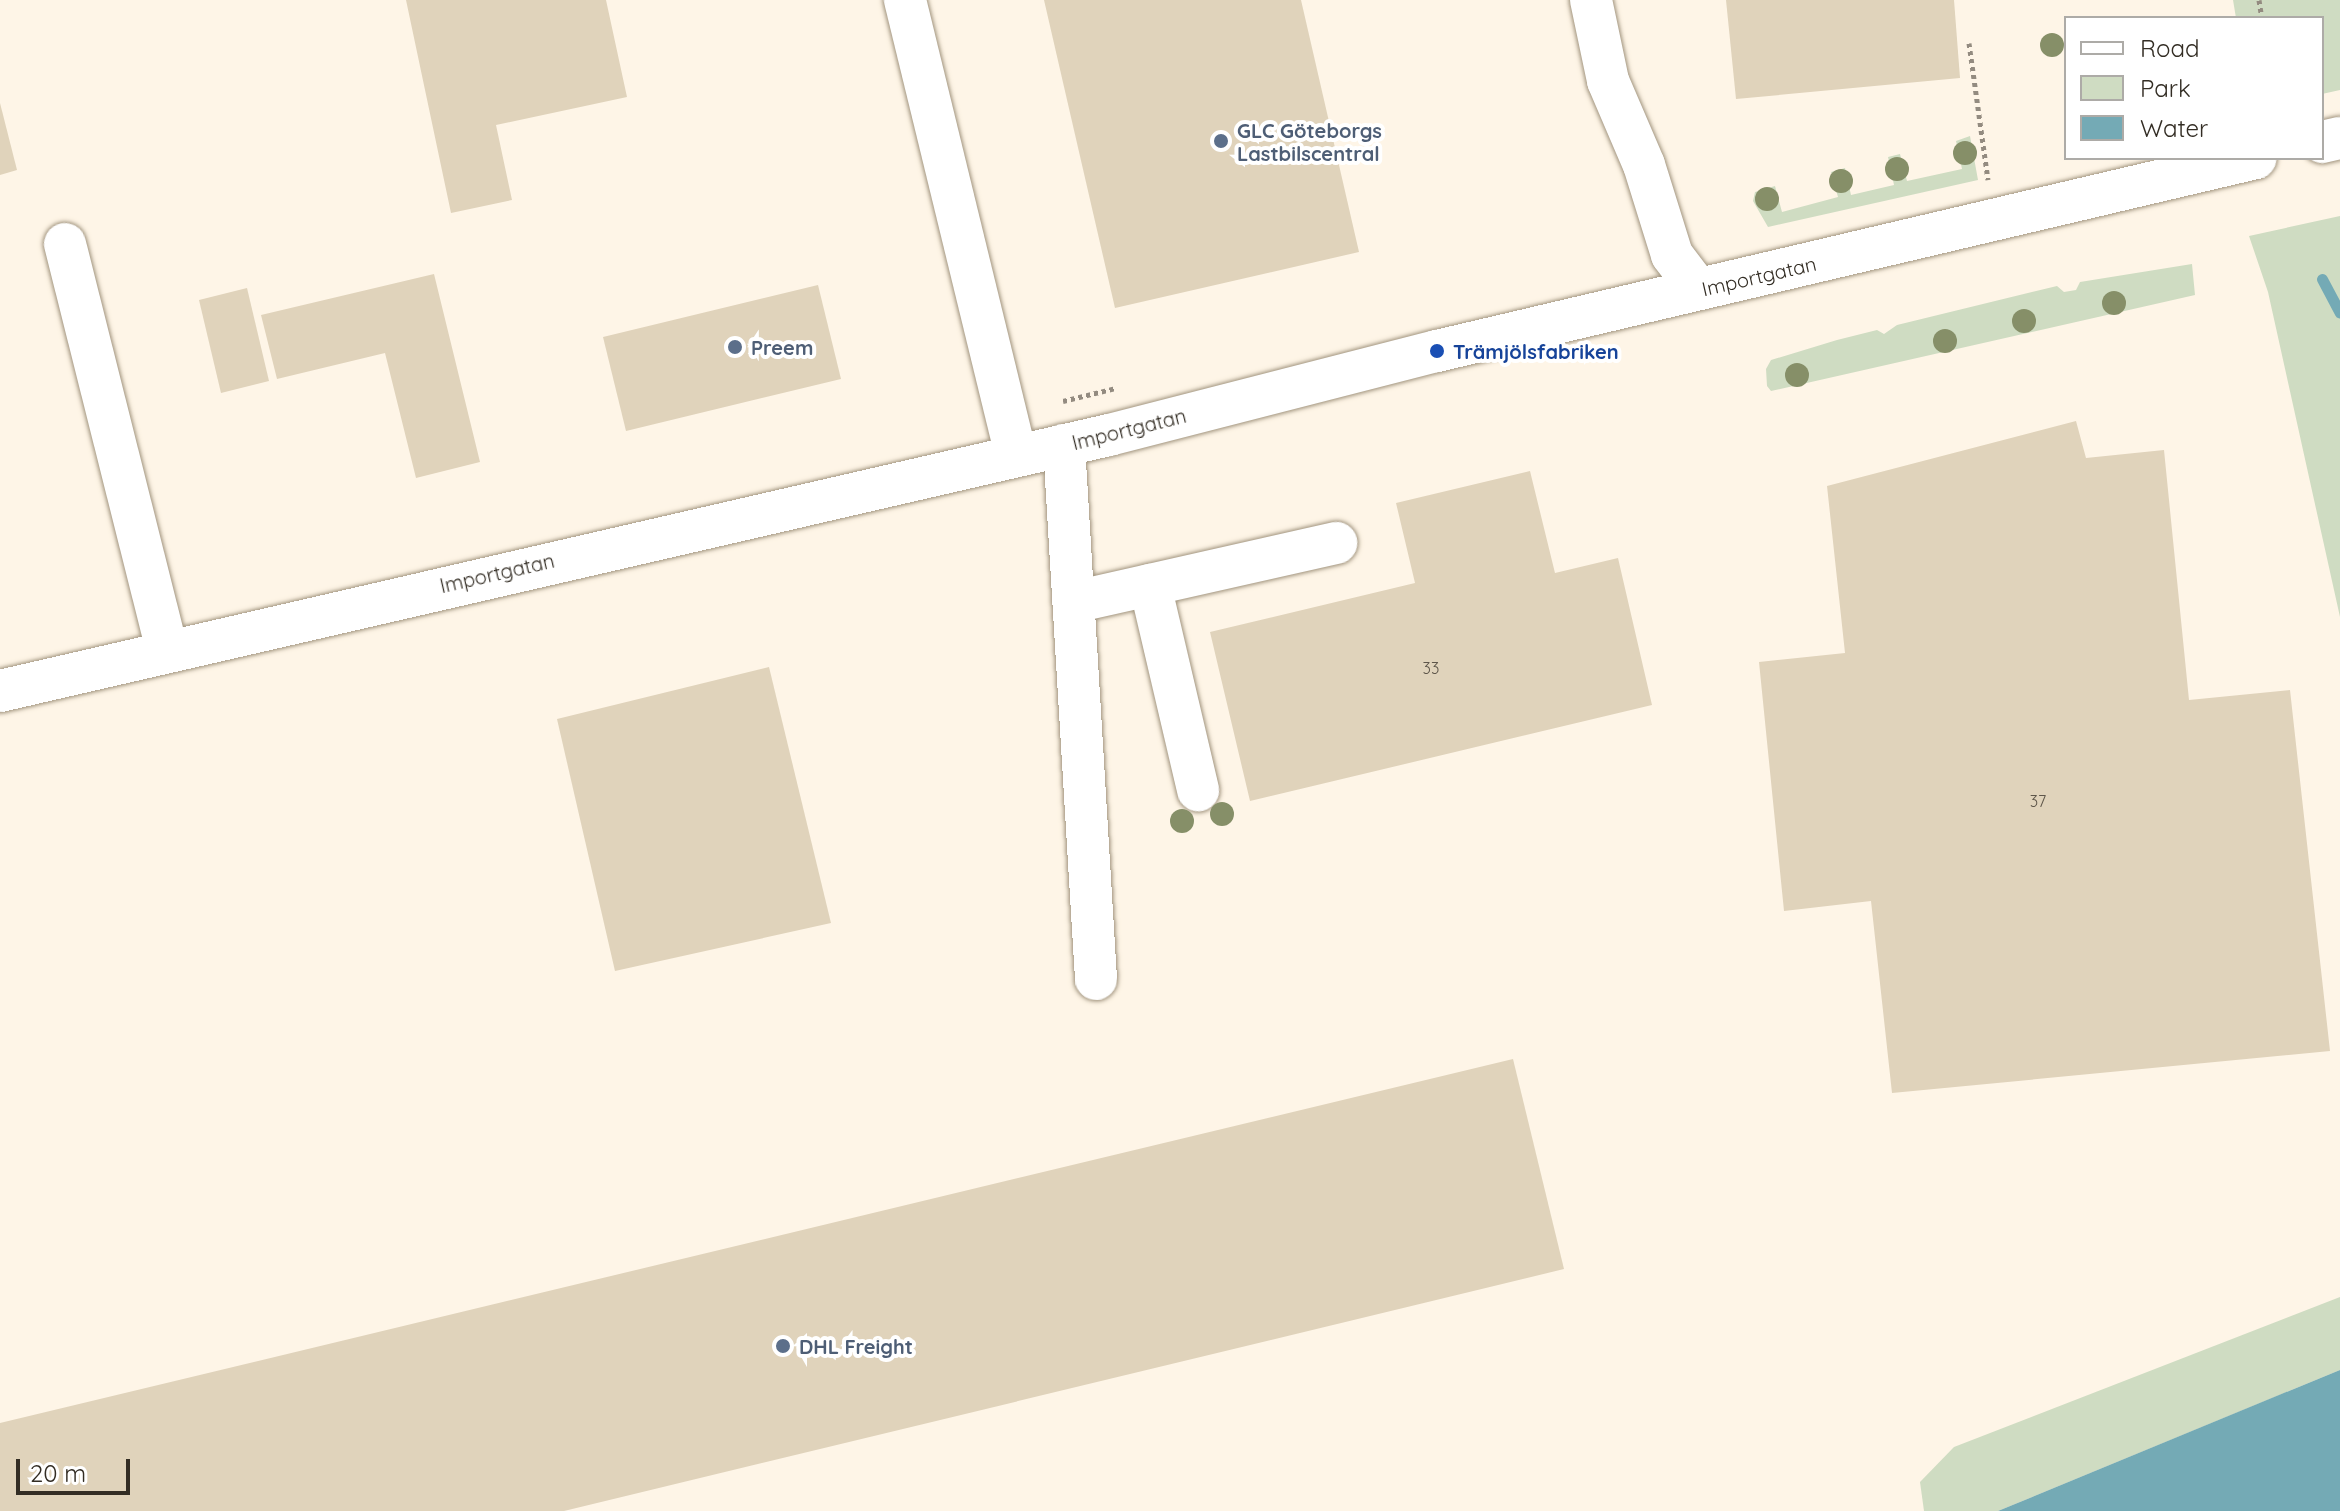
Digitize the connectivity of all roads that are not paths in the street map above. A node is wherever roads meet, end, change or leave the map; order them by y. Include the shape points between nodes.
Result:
1 (905, 0) edge
2 (1591, 0) edge
3 (2247, 160) edge
4 (65, 244) dead end
5 (1698, 289) junction
6 (1064, 445) junction
7 (1016, 455) junction
8 (1336, 543) dead end
9 (1150, 585) junction
10 (1074, 602) junction
11 (167, 651) junction
12 (0, 691) edge
13 (1198, 790) dead end
14 (1096, 979) dead end

1 - 7 street
2 - 5 street via 1608,81 1644,165 1672,255
3 - 5 street, Importgatan
4 - 11 street
5 - 6 street, Importgatan
6 - 7 street, Importgatan
6 - 10 street
7 - 11 street, Importgatan
8 - 9 street
9 - 10 street
9 - 13 street
10 - 14 street
11 - 12 street, Importgatan

